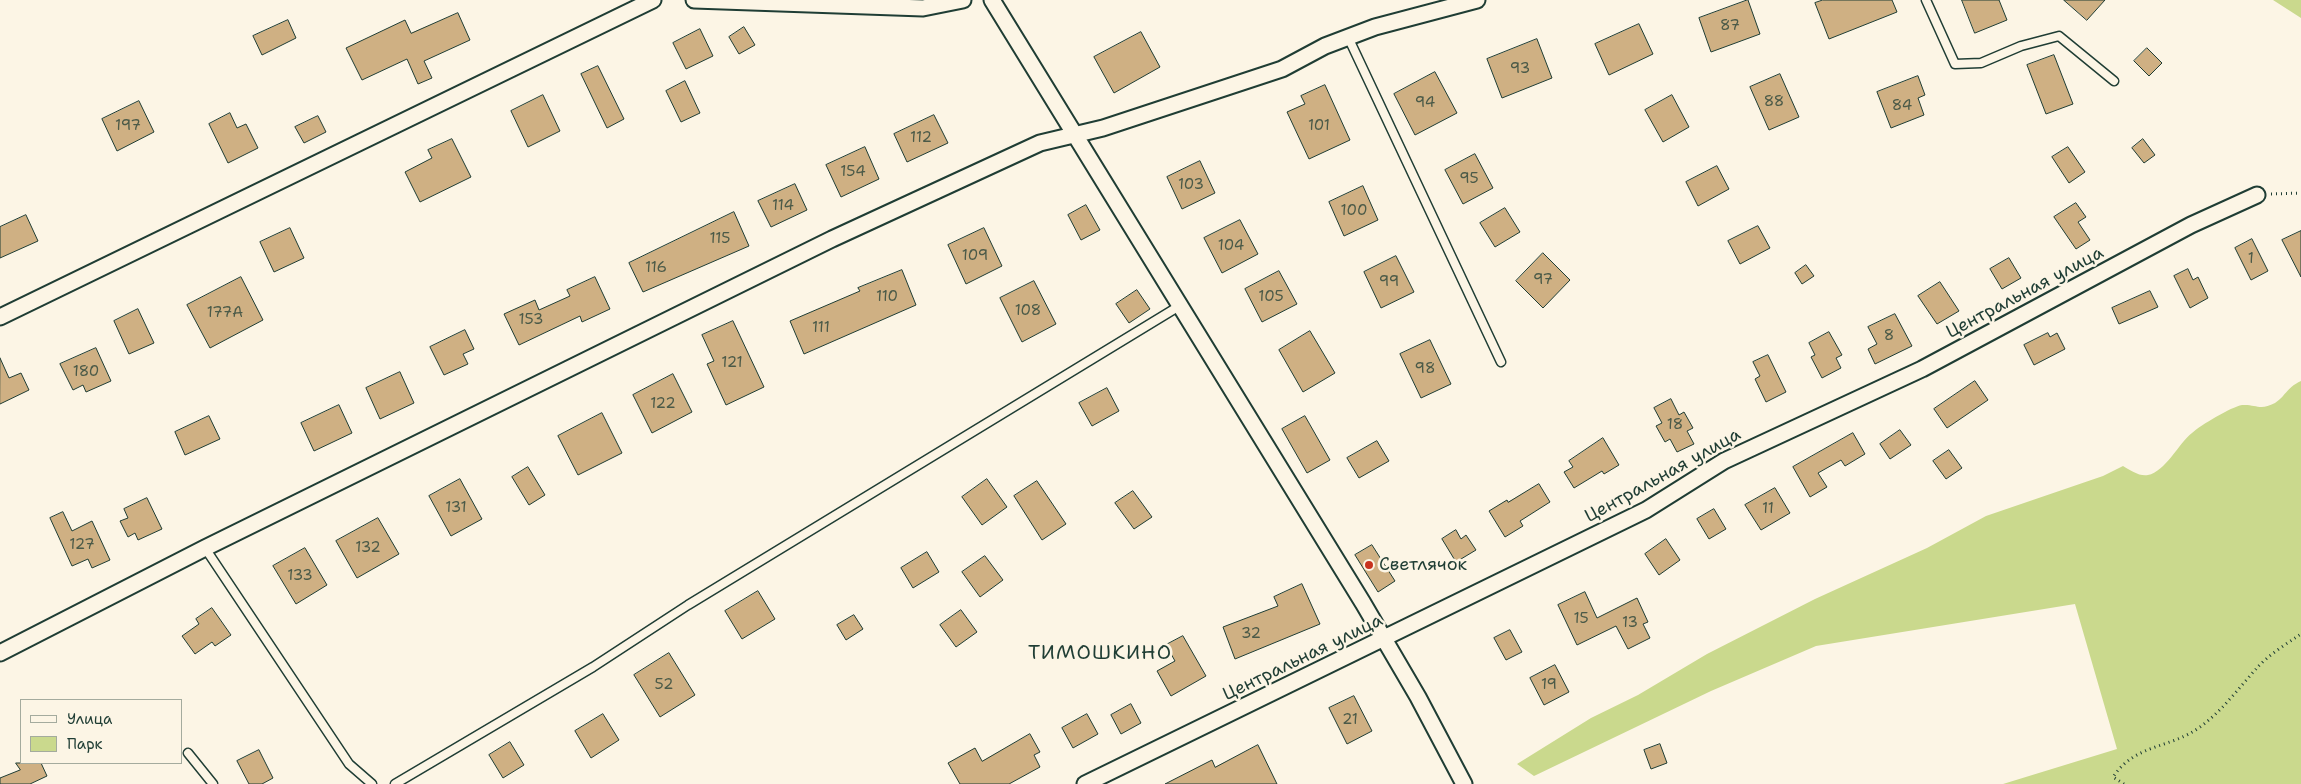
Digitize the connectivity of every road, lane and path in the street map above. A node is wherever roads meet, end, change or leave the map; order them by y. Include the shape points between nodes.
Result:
1 (653, 0) edge
2 (694, 0) edge
3 (963, 0) edge
4 (992, 0) edge
5 (1477, 0) edge
6 (1926, 0) edge
7 (1348, 36) junction
8 (2114, 81) dead end
9 (1074, 134) junction
10 (2301, 193) edge
11 (2257, 195) joint
12 (1181, 305) junction
13 (0, 318) edge
14 (1501, 362) dead end
15 (205, 548) junction
16 (2301, 634) edge
17 (1385, 639) junction
18 (0, 653) edge
19 (188, 753) dead end
20 (213, 784) edge
21 (372, 784) edge
22 (395, 784) edge
23 (1085, 784) edge
24 (1464, 784) edge
25 (2124, 784) edge

1 - 13 street
2 - 3 street via 923,8
4 - 9 street
5 - 7 street
6 - 8 lane via 1955,64 1982,62 2021,46 2058,36
7 - 9 street via 1282,69 1103,128
7 - 14 lane
9 - 12 street
9 - 15 street via 1040,143 832,239
10 - 11 path
11 - 17 street, Центральная улица via 2191,225 1922,370 1724,461 1646,510
12 - 17 street
12 - 22 lane via 688,605 593,667
15 - 18 street
15 - 21 lane via 349,764
16 - 25 path via 2257,668 2200,728 2122,763 2113,777
17 - 23 street, Центральная улица
17 - 24 street
19 - 20 lane

